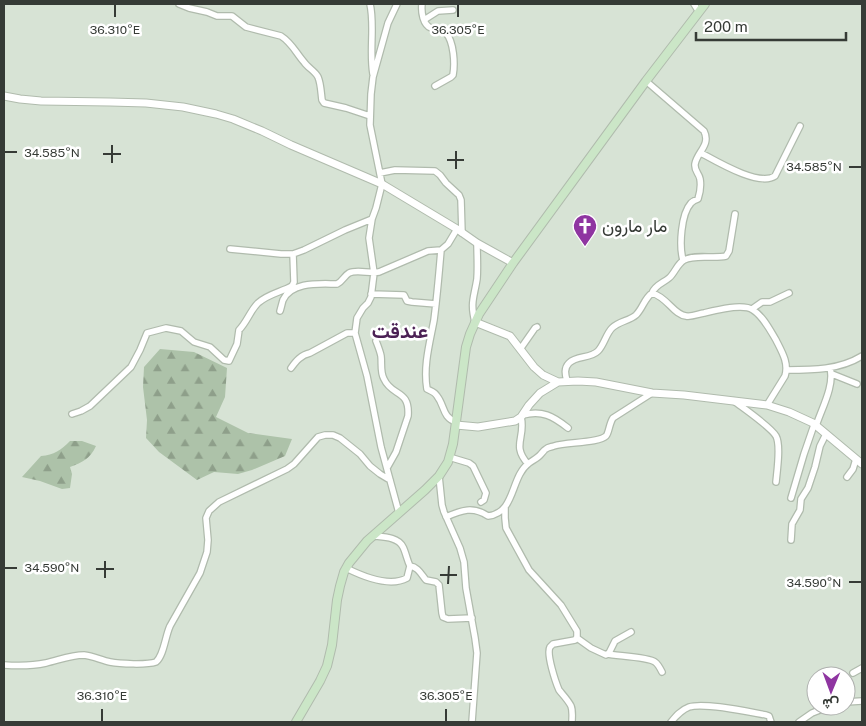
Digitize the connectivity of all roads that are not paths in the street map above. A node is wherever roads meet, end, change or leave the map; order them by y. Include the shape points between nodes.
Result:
1 (179, 4) edge
2 (370, 4) edge
3 (397, 4) edge
4 (422, 4) edge
5 (694, 4) edge
6 (705, 4) edge
7 (452, 10) dead end
8 (699, 12) junction
9 (424, 20) junction
10 (373, 77) junction
11 (646, 80) junction
12 (435, 86) dead end
13 (4, 96) edge
14 (370, 116) junction
15 (800, 126) dead end
16 (701, 152) junction
17 (380, 173) junction
18 (382, 184) junction
19 (735, 214) dead end
20 (372, 219) junction
21 (459, 231) junction
22 (477, 243) junction
23 (230, 250) dead end
24 (441, 250) junction
25 (292, 254) junction
26 (683, 260) junction
27 (512, 263) junction
28 (374, 273) junction
29 (652, 293) junction
30 (789, 293) dead end
31 (371, 294) junction
32 (436, 304) junction
33 (752, 309) junction
34 (280, 311) dead end
35 (475, 322) junction
36 (537, 327) dead end
37 (355, 333) junction
38 (376, 341) dead end
39 (521, 348) junction
40 (862, 356) edge
41 (854, 360) junction
42 (862, 361) edge
43 (291, 368) dead end
44 (787, 370) junction
45 (831, 371) junction
46 (567, 381) junction
47 (558, 382) junction
48 (858, 384) dead end
49 (652, 393) junction
50 (734, 401) junction
51 (767, 406) junction
52 (72, 414) dead end
53 (522, 416) junction
54 (456, 423) junction
55 (815, 425) junction
56 (568, 428) dead end
57 (826, 434) junction
58 (449, 457) junction
59 (859, 462) edge
60 (528, 464) junction
61 (386, 468) junction
62 (439, 476) junction
63 (846, 478) dead end
64 (390, 480) junction
65 (776, 482) dead end
66 (791, 498) dead end
67 (481, 502) dead end
68 (505, 507) junction
69 (400, 513) junction
70 (446, 517) junction
71 (374, 536) junction
72 (791, 540) dead end
73 (410, 566) junction
74 (346, 568) junction
75 (472, 618) junction
76 (631, 632) dead end
77 (577, 638) junction
78 (607, 654) junction
79 (4, 665) edge
80 (662, 672) dead end
81 (296, 722) edge
82 (472, 722) edge
83 (572, 722) edge
84 (671, 722) edge
85 (771, 722) edge

1 - 14 street via 218,16 232,16 246,27 281,36 291,43 315,73 324,103
2 - 10 street
3 - 10 street via 388,22
4 - 9 street
5 - 8 street
6 - 8 main road
7 - 9 street via 438,11
8 - 11 main road
9 - 12 street via 428,26 445,33 453,55 453,75
10 - 14 street
11 - 16 street via 704,131 706,139
11 - 27 main road
13 - 18 street via 41,101 146,103 216,114
14 - 17 street
15 - 16 street via 775,176 769,179 736,171
16 - 26 street via 695,166 700,177 700,193 684,218
17 - 18 street
17 - 21 street via 403,170 438,173 460,196
18 - 20 street
18 - 21 street
19 - 26 street via 726,256
20 - 25 street
20 - 28 street via 369,238
21 - 22 street
21 - 24 street
22 - 27 street
22 - 35 street via 472,302
23 - 25 street
24 - 28 street via 428,251
24 - 32 street
25 - 52 street via 292,286 268,296 255,306 239,330 230,361 224,360 210,347 194,342 181,330 166,328 147,333 131,367 90,406
26 - 29 street
27 - 35 main road
28 - 31 street
28 - 34 street via 352,271 337,284 303,285 288,293
29 - 33 street via 685,316 733,308
29 - 46 street via 636,315 610,330 598,351 568,364
30 - 33 street
31 - 32 street via 404,295 406,301
31 - 37 street via 357,318
32 - 54 street via 426,363 427,389 436,394 446,415
33 - 44 street via 772,333
35 - 39 street via 507,334
35 - 54 main road via 466,347
36 - 39 street
37 - 43 street via 347,333 304,354
37 - 61 street
38 - 61 street via 383,378 388,387 405,398 408,412 396,452
39 - 47 street via 534,368
40 - 41 street
41 - 42 street
41 - 45 street
44 - 45 street
44 - 51 street
45 - 48 street
45 - 55 street via 830,387
46 - 47 street
46 - 49 street via 596,382
47 - 53 street via 540,393
49 - 50 street
49 - 60 street via 613,418 604,438 546,449
50 - 51 street
50 - 65 street via 776,435
51 - 55 street via 789,412
53 - 54 street via 515,421 491,426
53 - 56 street via 546,415
53 - 60 street via 519,450
54 - 58 main road
55 - 57 street
55 - 66 street
57 - 59 street
57 - 72 street via 808,488 801,499 800,510 792,524
58 - 62 main road
58 - 67 street via 473,466 486,493
59 - 63 street
60 - 68 street
61 - 64 street
62 - 69 main road
62 - 70 street
64 - 69 street
64 - 79 street via 340,438 325,434 318,437 287,469 219,502 209,511 206,518 207,552 200,573 170,626 156,662 118,663 82,655 34,665
68 - 70 street via 490,516 469,510
68 - 77 street via 506,528 529,570 562,605 577,631
69 - 71 main road
70 - 75 street via 464,562
71 - 73 street via 392,538 400,543
71 - 74 main road
73 - 74 street via 407,578 394,581 373,580
73 - 75 street via 418,569 427,581 438,585 443,617
74 - 81 main road via 337,600 327,666
75 - 82 street via 477,653
76 - 78 street via 615,641
77 - 78 street via 597,652
77 - 83 street via 550,646 556,682 570,706
78 - 80 street via 648,659 656,663
84 - 85 street via 683,710 700,705 766,715

